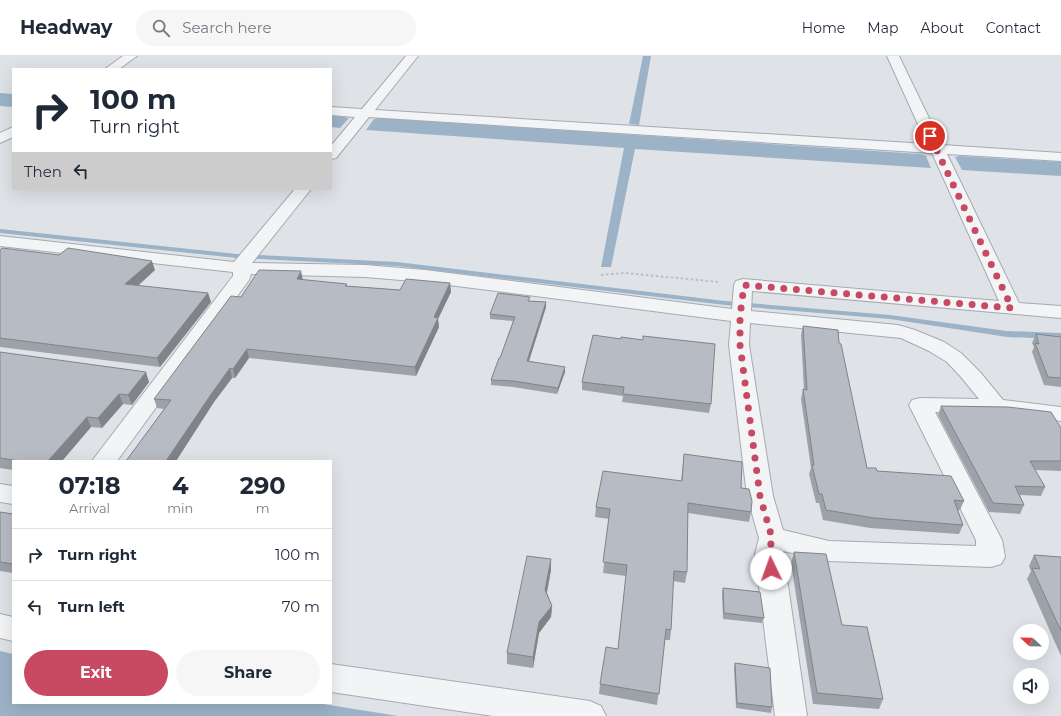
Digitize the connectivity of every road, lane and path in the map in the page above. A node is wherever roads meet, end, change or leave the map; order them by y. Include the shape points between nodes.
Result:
1 (131, 56) edge
2 (412, 56) edge
3 (893, 56) edge
4 (112, 68) edge
5 (332, 111) edge
6 (365, 113) junction
7 (12, 132) edge
8 (0, 139) edge
9 (937, 149) junction
10 (332, 153) edge
11 (1061, 157) edge
12 (301, 190) edge
13 (0, 241) edge
14 (245, 261) junction
15 (741, 308) junction
16 (1012, 308) junction
17 (1061, 312) edge
18 (145, 374) edge
19 (168, 377) junction
20 (996, 406) junction
21 (1061, 414) edge
22 (105, 460) edge
23 (0, 493) edge
24 (12, 495) edge
25 (772, 538) junction
26 (0, 626) edge
27 (12, 629) edge
28 (332, 678) edge
29 (590, 716) edge
30 (791, 716) edge

1 - 4 street
2 - 6 street
3 - 9 street
5 - 6 street
6 - 9 street
6 - 10 street
7 - 8 street
9 - 11 street
9 - 16 street
12 - 14 street
13 - 14 street
14 - 15 street via 425,276
14 - 19 street via 242,276
15 - 16 street via 744,285
15 - 20 street via 898,330 918,336 946,352 969,371
15 - 25 street via 740,345 760,496
16 - 17 street
18 - 19 street
19 - 22 street
20 - 21 street
20 - 25 street via 920,405 990,549 829,551
23 - 24 street
25 - 30 street via 769,554
26 - 27 street
28 - 29 street

